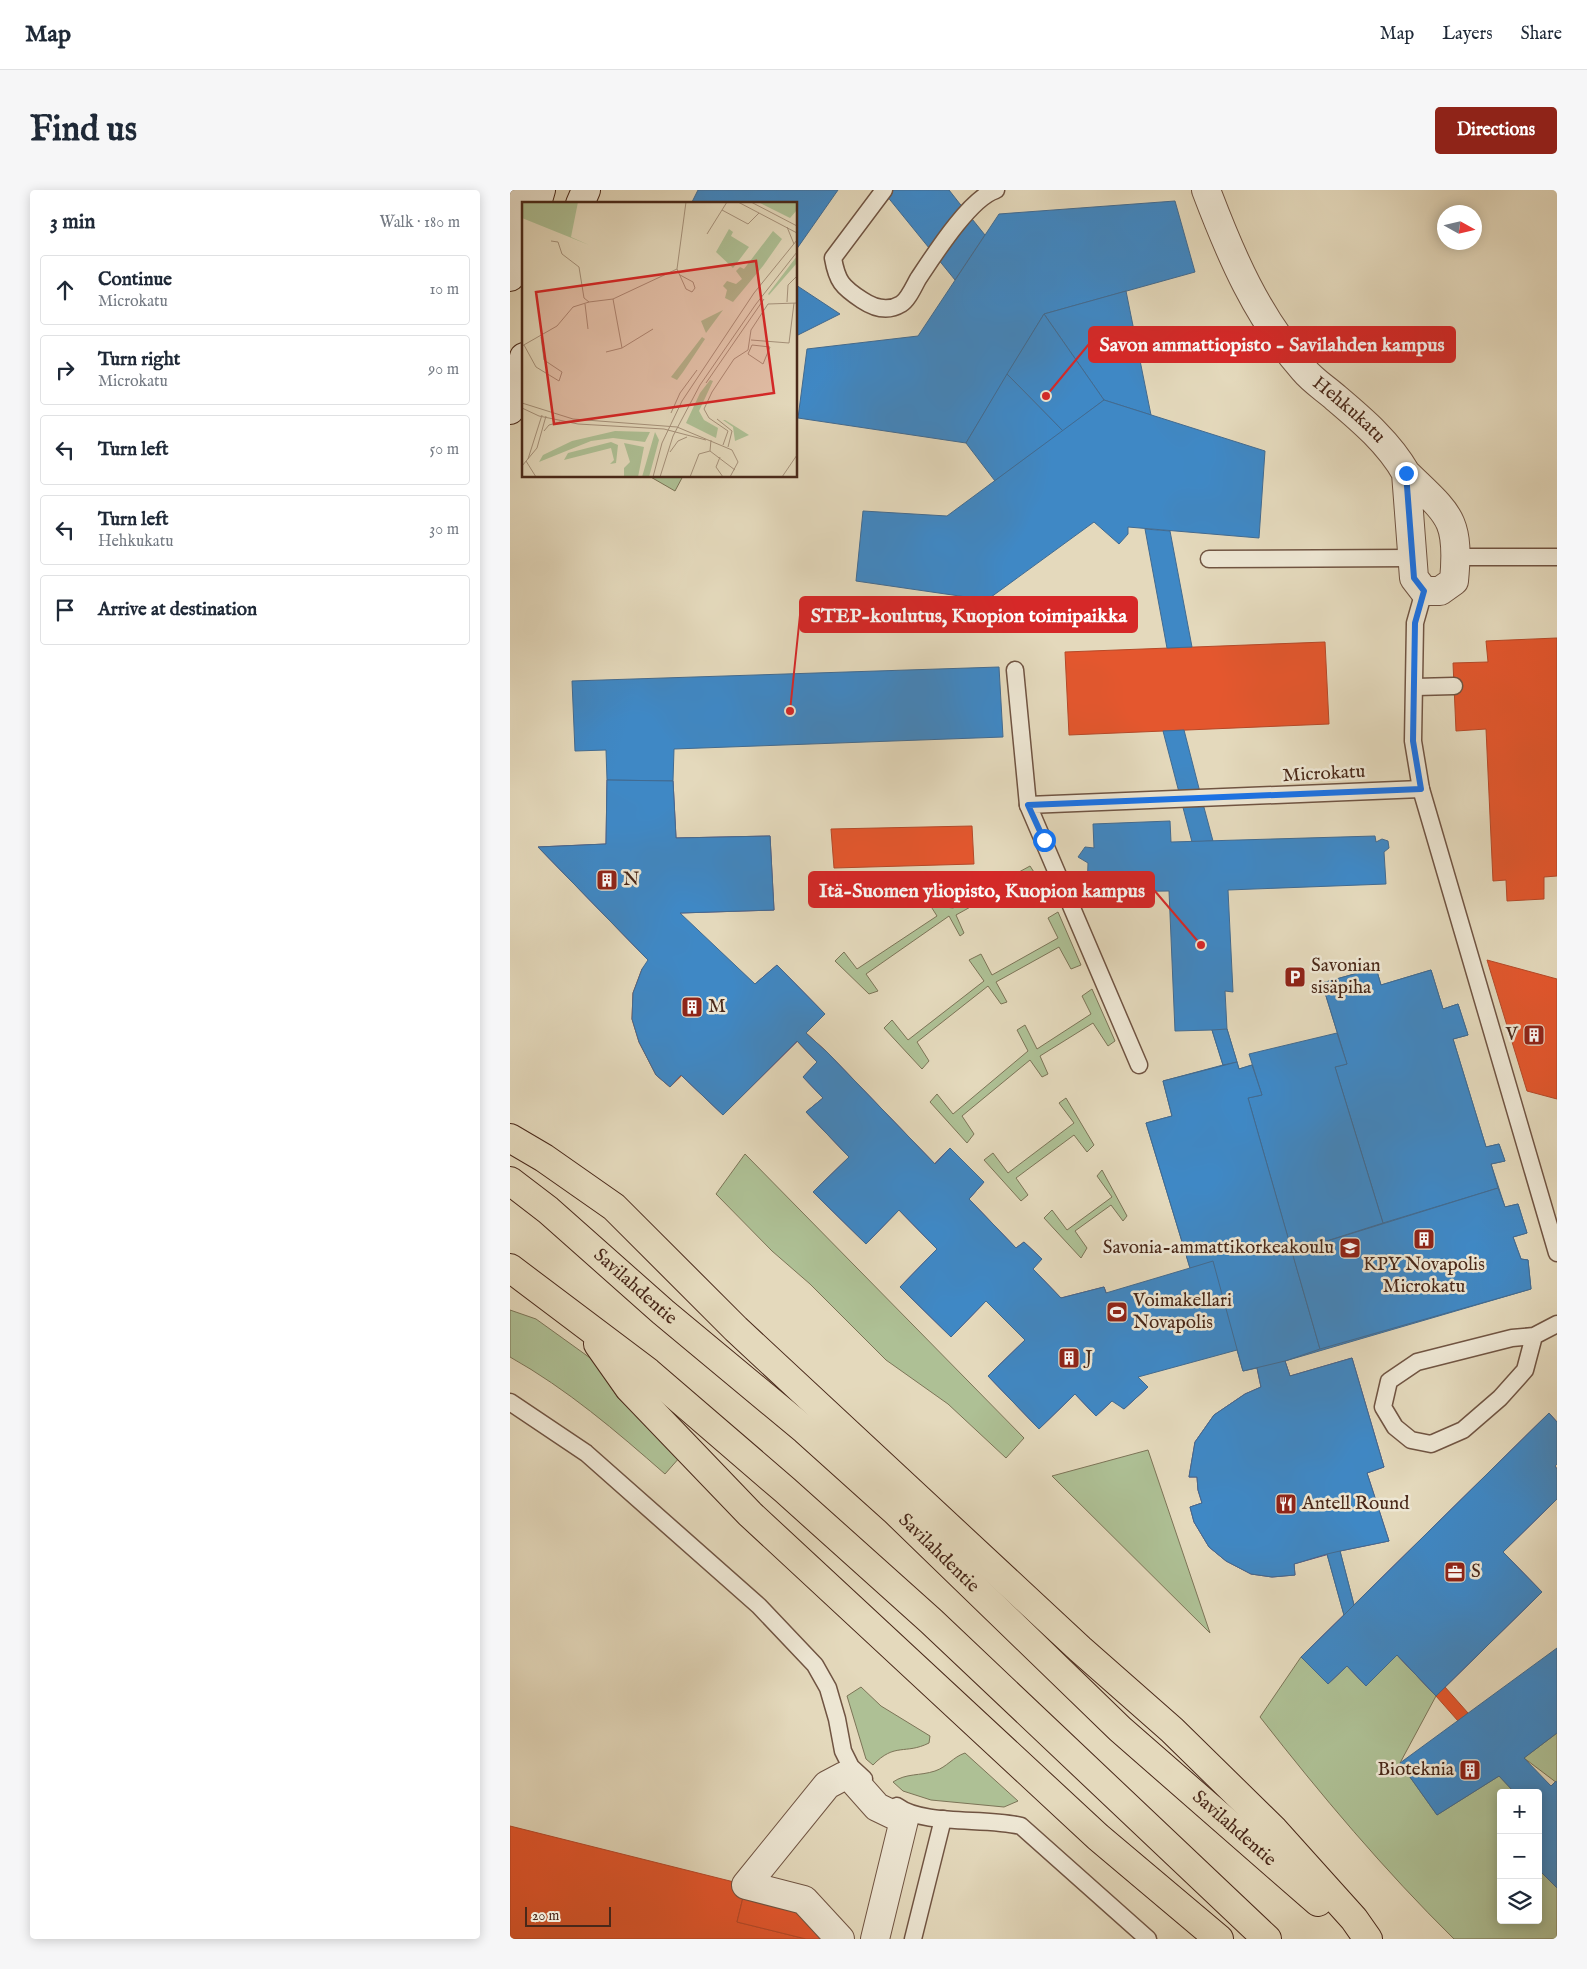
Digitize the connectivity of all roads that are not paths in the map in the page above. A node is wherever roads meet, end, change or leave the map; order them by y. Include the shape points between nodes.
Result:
1 (516, 190) edge
2 (586, 190) edge
3 (884, 190) edge
4 (996, 190) edge
5 (1206, 190) edge
6 (581, 202) edge
7 (522, 251) edge
8 (510, 277) edge
9 (510, 287) edge
10 (522, 365) edge
11 (510, 410) edge
12 (1406, 473) junction
13 (1456, 557) junction
14 (1557, 557) edge
15 (1412, 558) junction
16 (1209, 559) dead end
17 (1424, 591) junction
18 (1015, 670) dead end
19 (1454, 686) dead end
20 (1416, 687) junction
21 (1421, 789) junction
22 (1028, 805) junction
23 (1139, 1065) dead end
24 (510, 1138) edge
25 (510, 1181) edge
26 (1557, 1252) edge
27 (510, 1268) edge
28 (582, 1323) junction
29 (1557, 1324) edge
30 (1534, 1336) junction
31 (510, 1402) edge
32 (943, 1819) junction
33 (840, 1939) edge
34 (875, 1939) edge
35 (913, 1939) edge
36 (1148, 1939) edge
37 (1219, 1939) edge
38 (1267, 1939) edge
39 (1356, 1939) edge
40 (1368, 1939) edge

1 - 8 street via 518,208
2 - 6 street
3 - 4 lane via 832,258 837,277 847,290 871,306 885,309 902,304 974,204
5 - 12 street, Hehkukatu via 1230,253 1266,322 1305,372 1368,424
7 - 9 street
10 - 11 street
12 - 13 street, Hehkukatu via 1448,516 1456,538
12 - 15 street
13 - 14 lane
13 - 17 street, Hehkukatu via 1454,581 1440,590
15 - 16 lane
15 - 17 street via 1414,578
17 - 20 lane via 1415,623
18 - 22 lane
19 - 20 lane
20 - 21 lane via 1413,741
21 - 22 lane, Microkatu
21 - 26 lane
22 - 23 lane
24 - 40 main road via 614,1207 736,1329 1080,1649 1172,1730 1274,1830
25 - 39 main road, Savilahdentie via 762,1392 962,1575 1120,1729 1306,1891
27 - 28 main road
28 - 37 main road via 629,1388 750,1514 1098,1837
28 - 38 main road via 648,1372 931,1621
29 - 30 lane
30 - 30 lane via 1512,1338 1417,1362 1389,1381 1383,1407 1394,1427 1411,1440 1431,1444 1463,1430 1500,1398 1525,1370
31 - 32 lane via 586,1453 759,1606 815,1665 828,1688 843,1751 851,1767 903,1811
32 - 35 lane
32 - 36 lane via 1001,1821 1022,1826
33 - 34 street via 804,1900 746,1885 827,1785 844,1776 853,1780 877,1807 904,1820

